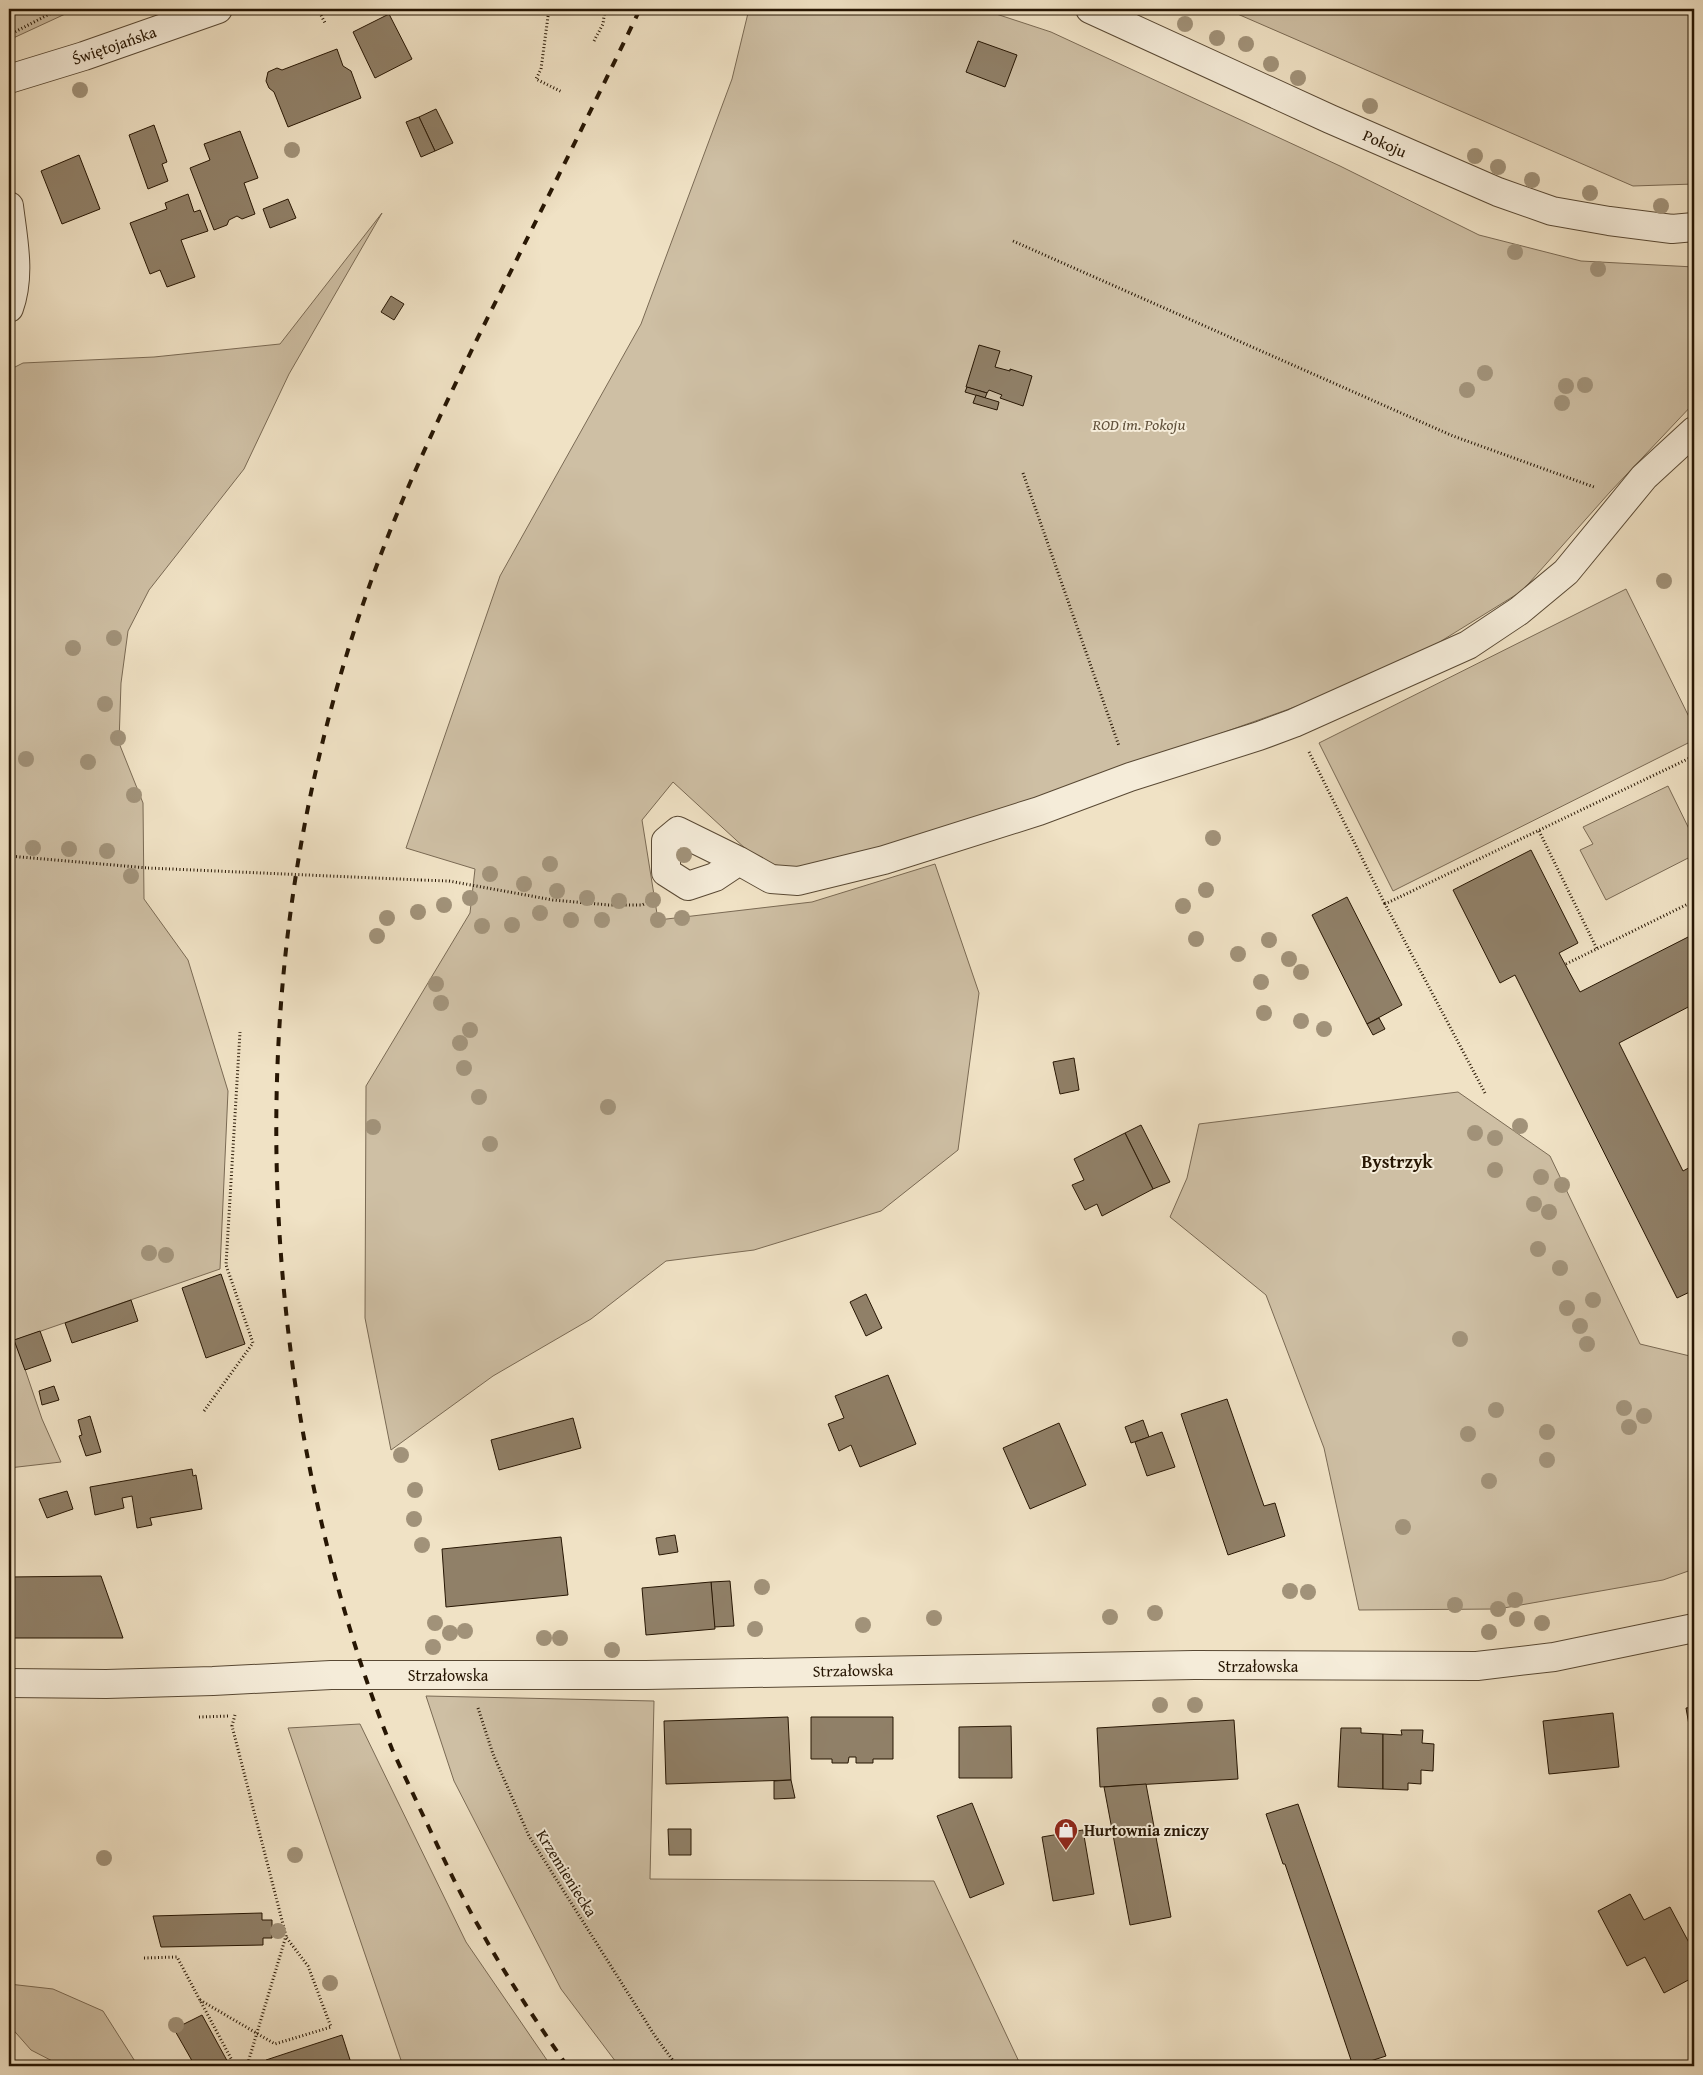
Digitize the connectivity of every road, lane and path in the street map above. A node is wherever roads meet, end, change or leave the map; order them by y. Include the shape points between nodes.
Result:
1 (59, 9) edge
2 (218, 9) edge
3 (318, 9) edge
4 (549, 9) edge
5 (605, 9) edge
6 (1090, 9) edge
7 (325, 23) dead end
8 (9, 35) edge
9 (594, 41) dead end
10 (9, 79) edge
11 (562, 92) dead end
12 (9, 206) edge
13 (1694, 227) edge
14 (1013, 241) dead end
15 (9, 308) edge
16 (1694, 431) edge
17 (1024, 473) dead end
18 (1600, 489) dead end
19 (1294, 723) junction
20 (1120, 749) dead end
21 (1694, 756) edge
22 (1539, 831) junction
23 (9, 856) edge
24 (739, 861) junction
25 (688, 886) junction
26 (1694, 901) edge
27 (1385, 904) junction
28 (1597, 949) junction
29 (1566, 964) dead end
30 (240, 1032) dead end
31 (1485, 1094) dead end
32 (204, 1410) dead end
33 (1694, 1628) edge
34 (477, 1675) junction
35 (9, 1683) edge
36 (235, 1715) dead end
37 (286, 1936) junction
38 (144, 1958) dead end
39 (200, 2000) junction
40 (257, 2033) junction
41 (235, 2066) edge
42 (247, 2066) edge
43 (677, 2066) edge

1 - 8 path
2 - 10 street, Świętojańska
3 - 7 path
4 - 11 path via 541,69 536,79
5 - 9 path via 603,24
6 - 13 street, Pokoju via 1498,192 1552,211 1654,226
12 - 15 street via 16,261
14 - 18 path via 1453,436
16 - 19 street via 1644,477 1566,572 1519,611 1468,645
17 - 20 path
19 - 24 street via 1030,814 884,860 798,882 771,879
19 - 27 path
21 - 22 path
22 - 27 path
22 - 28 path
23 - 25 path, bridge via 148,868 450,881 553,900 608,905 642,905
24 - 25 street via 715,877
24 - 25 street via 678,831 666,841 666,872
26 - 28 path
27 - 31 path
28 - 29 path
30 - 32 path via 226,1265 253,1343
33 - 34 street, Strzałowska via 1554,1657 1477,1666 1184,1665
34 - 35 street, Strzałowska
34 - 43 path, Krzemieniecka via 478,1705 493,1754 529,1836 654,2036
36 - 37 path via 232,1726
37 - 40 path
37 - 40 path via 308,1966 331,2027 275,2044
38 - 39 path via 177,1957
39 - 40 path
39 - 41 path
40 - 42 path

